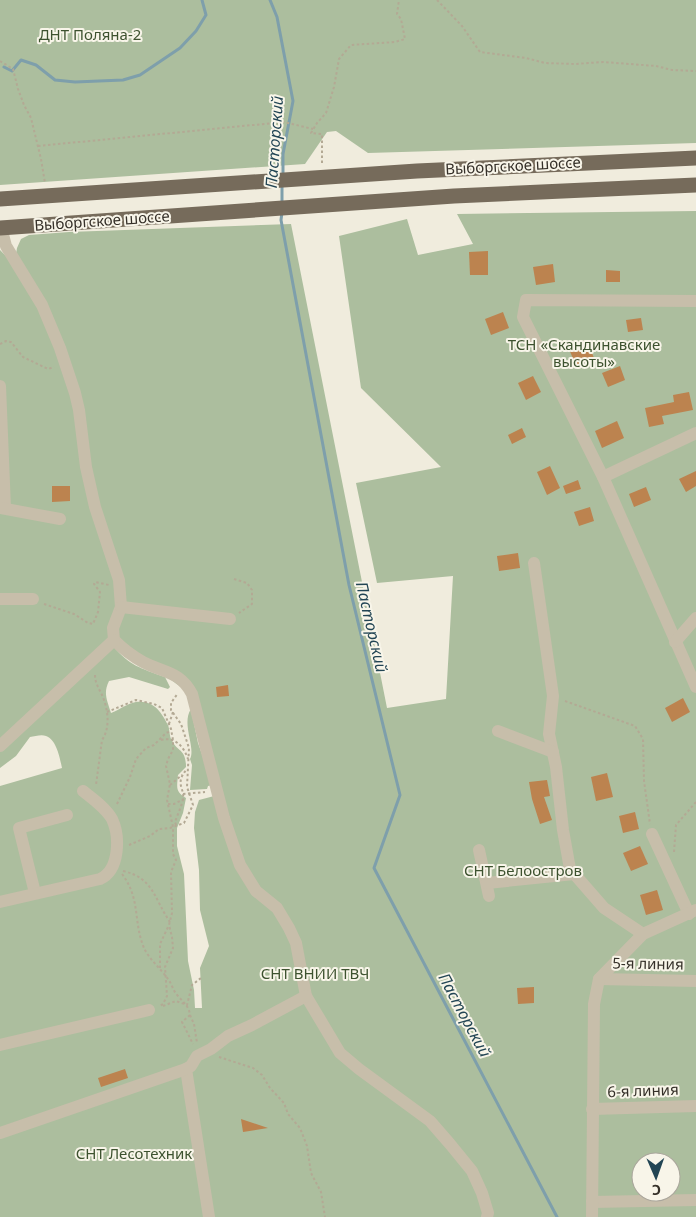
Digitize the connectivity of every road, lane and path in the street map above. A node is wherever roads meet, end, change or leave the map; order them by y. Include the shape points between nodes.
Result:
1 (399, 0) edge
2 (437, 0) edge
3 (0, 61) edge
4 (696, 71) edge
5 (313, 130) junction
6 (38, 146) junction
7 (696, 158) edge
8 (326, 177) junction
9 (696, 184) edge
10 (46, 190) dead end
11 (0, 199) edge
12 (1, 228) edge
13 (696, 301) edge
14 (0, 344) edge
15 (65, 363) junction
16 (0, 386) edge
17 (696, 433) edge
18 (603, 477) junction
19 (2, 508) edge
20 (60, 519) dead end
21 (534, 563) dead end
22 (234, 579) dead end
23 (111, 586) dead end
24 (0, 599) edge
25 (33, 599) joint
26 (121, 607) junction
27 (696, 618) edge
28 (230, 619) joint
29 (114, 640) junction
30 (675, 642) junction
31 (95, 657) junction
32 (188, 686) junction
33 (696, 687) edge
34 (553, 696) junction
35 (107, 712) junction
36 (173, 712) junction
37 (169, 725) junction
38 (171, 731) junction
39 (498, 731) dead end
40 (161, 740) junction
41 (173, 740) junction
42 (0, 746) edge
43 (552, 752) junction
44 (188, 759) junction
45 (188, 769) junction
46 (184, 774) junction
47 (170, 786) junction
48 (217, 790) junction
49 (84, 791) dead end
50 (188, 792) junction
51 (183, 794) junction
52 (184, 799) junction
53 (96, 801) junction
54 (696, 802) edge
55 (168, 804) junction
56 (67, 815) dead end
57 (112, 819) junction
58 (176, 825) junction
59 (173, 827) junction
60 (652, 834) joint
61 (479, 850) dead end
62 (114, 860) junction
63 (671, 873) junction
64 (574, 874) junction
65 (487, 883) junction
66 (35, 893) junction
67 (489, 896) dead end
68 (0, 902) edge
69 (692, 912) edge
70 (169, 923) junction
71 (643, 934) junction
72 (160, 970) junction
73 (165, 975) junction
74 (202, 978) dead end
75 (599, 979) junction
76 (696, 981) edge
77 (306, 996) junction
78 (187, 1005) junction
79 (153, 1009) junction
80 (190, 1015) junction
81 (0, 1045) edge
82 (201, 1050) junction
83 (186, 1069) junction
84 (696, 1106) edge
85 (592, 1109) junction
86 (0, 1133) edge
87 (696, 1200) edge
88 (592, 1202) junction
89 (208, 1217) edge
90 (325, 1217) edge
91 (487, 1217) edge
92 (592, 1217) edge

1 - 5 path via 397,14 405,39 351,45 339,59 326,113
2 - 4 path via 462,26 480,52 545,63 603,62
3 - 6 path via 13,69
5 - 6 path via 284,122
5 - 8 path via 311,133 322,134
6 - 10 path
7 - 8 main road, Выборгское шоссе
8 - 11 main road, Выборгское шоссе
9 - 12 main road, Выборгское шоссе via 530,191
12 - 15 street via 6,246 42,305
13 - 18 street via 526,300 523,317
14 - 15 path via 11,342 23,356 48,369
15 - 26 street via 79,410 95,507 117,570
16 - 19 street
17 - 18 street
18 - 30 street
19 - 20 street
21 - 34 street
22 - 28 path via 247,583 252,590 252,604
23 - 25 path via 94,584 100,592 93,624
24 - 25 street
26 - 28 street
26 - 29 street via 113,628
27 - 30 street
29 - 31 street
29 - 32 street via 131,655 178,676
30 - 33 street
31 - 35 path via 95,677
31 - 42 street
32 - 36 path via 174,697 171,703
32 - 48 street
34 - 43 street via 549,734
34 - 60 path via 634,726 644,739 644,782
35 - 37 path via 139,700 160,706
35 - 53 path
36 - 37 path
36 - 44 path via 186,736 190,752
37 - 38 path
38 - 40 path
38 - 41 path
39 - 43 street
40 - 41 path
40 - 57 path via 146,748 136,759
41 - 44 path
41 - 47 path via 173,750 166,766
43 - 64 street via 562,830 570,869
44 - 45 path
45 - 46 path
45 - 50 path
46 - 47 path
46 - 51 path via 180,786
47 - 55 path
48 - 50 path
48 - 77 street via 240,865 256,890 283,916 296,943
49 - 53 street
50 - 51 path
50 - 58 path via 193,805 184,823
51 - 52 path
52 - 55 path
52 - 58 path
53 - 57 street
54 - 63 path via 676,824
55 - 59 path
56 - 66 street via 20,828
57 - 62 street via 117,844
58 - 59 path
59 - 62 path via 160,829 130,844
59 - 70 path via 176,860 172,872
60 - 63 street
61 - 65 street
62 - 66 street via 112,869 100,879
63 - 69 street
64 - 65 street
64 - 71 street via 604,908
65 - 67 street
66 - 68 street
69 - 71 street
70 - 72 path via 160,944
70 - 72 path via 149,884 133,873 118,870 135,898 144,948
70 - 73 path via 173,948
71 - 75 street
72 - 73 path
73 - 78 path
73 - 79 path via 167,996 163,1004
74 - 78 path via 192,985
75 - 76 street, 5-я линия
75 - 85 street via 594,1004
77 - 82 street
77 - 91 street via 340,1053 430,1121 450,1144 472,1172 482,1193
78 - 79 path via 176,1001
78 - 80 path
79 - 81 street
80 - 82 path
80 - 82 path via 182,1022
82 - 83 street
82 - 90 path via 253,1068 283,1100 307,1146
83 - 86 street
83 - 89 street
84 - 85 street, 6-я линия
85 - 88 street
87 - 88 street
88 - 92 street

